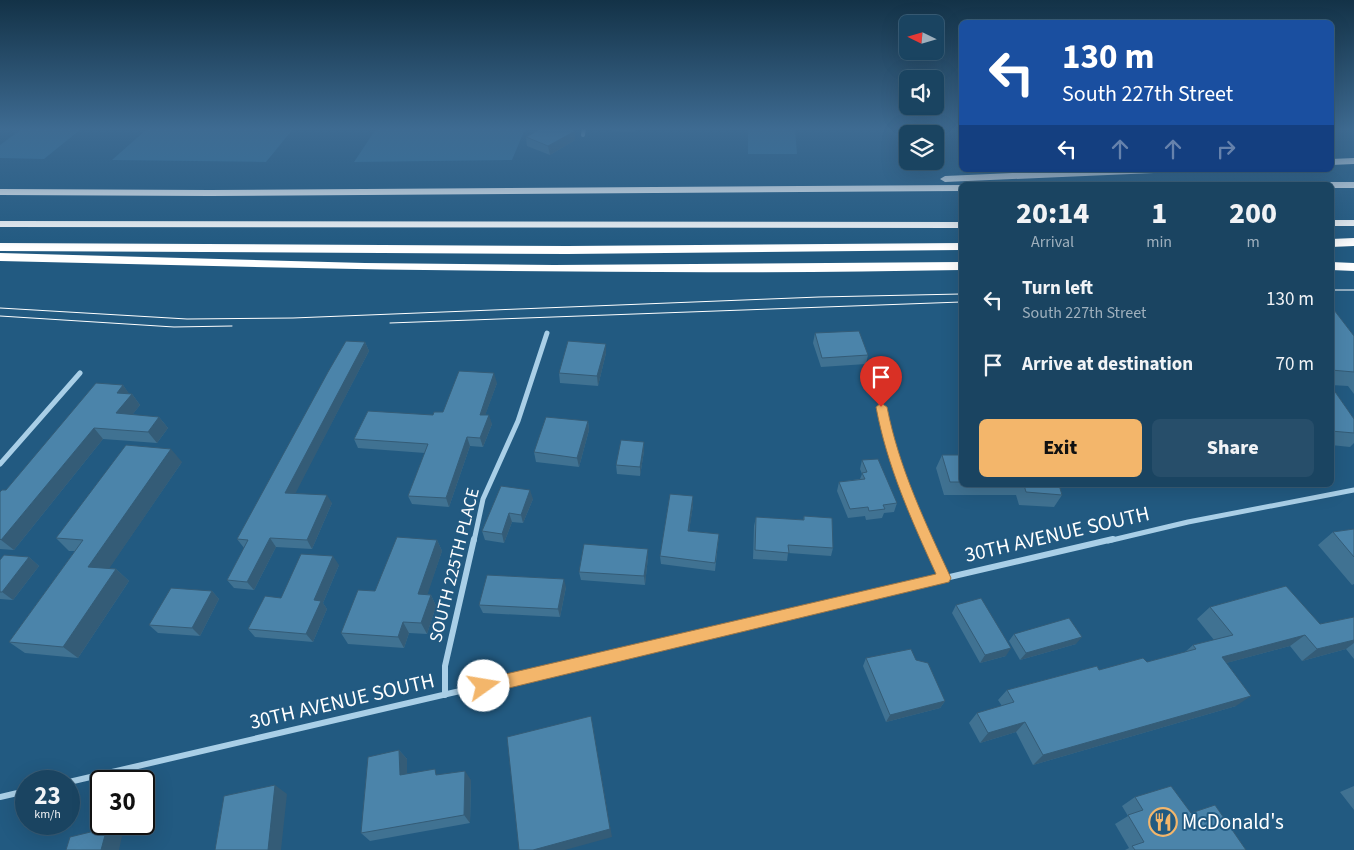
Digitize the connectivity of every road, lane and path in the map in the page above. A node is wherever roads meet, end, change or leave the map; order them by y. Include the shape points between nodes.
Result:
1 (1109, 172) edge
2 (1334, 185) edge
3 (1354, 185) edge
4 (959, 188) edge
5 (701, 190) junction
6 (0, 192) edge
7 (1334, 223) edge
8 (1354, 223) edge
9 (0, 224) edge
10 (959, 225) edge
11 (1354, 242) edge
12 (1334, 243) edge
13 (0, 247) edge
14 (959, 247) edge
15 (0, 257) edge
16 (959, 266) edge
17 (1334, 266) edge
18 (1354, 266) edge
19 (547, 333) dead end
20 (80, 372) dead end
21 (881, 407) dead end
22 (0, 464) edge
23 (1354, 490) edge
24 (944, 578) junction
25 (445, 696) junction
26 (80, 779) edge
27 (15, 794) edge
28 (0, 797) edge

1 - 5 highway
2 - 3 highway
4 - 5 highway
5 - 6 highway
7 - 8 highway
9 - 10 highway
11 - 12 highway
13 - 14 highway via 557,250
15 - 16 highway via 365,267
17 - 18 highway
19 - 25 street, SOUTH 225TH PLACE via 518,421 483,500 445,666
20 - 22 street
21 - 24 street via 888,441 908,499
23 - 24 street, 30TH AVENUE SOUTH via 1188,522
24 - 25 street, 30TH AVENUE SOUTH
25 - 26 street, 30TH AVENUE SOUTH
27 - 28 street

